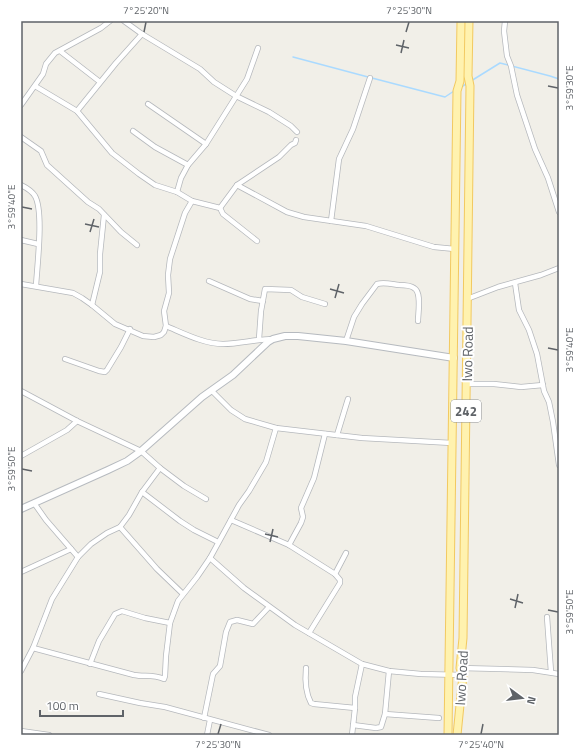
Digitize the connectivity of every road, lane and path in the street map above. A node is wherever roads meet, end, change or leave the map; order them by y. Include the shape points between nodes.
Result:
1 (110, 21) edge
2 (124, 21) edge
3 (461, 21) edge
4 (469, 21) edge
5 (504, 21) edge
6 (142, 34) junction
7 (258, 48) dead end
8 (60, 51) junction
9 (370, 78) dead end
10 (100, 82) junction
11 (35, 86) junction
12 (236, 96) junction
13 (148, 104) dead end
14 (21, 105) edge
15 (77, 111) junction
16 (133, 131) dead end
17 (297, 132) dead end
18 (21, 137) edge
19 (296, 140) dead end
20 (206, 144) junction
21 (188, 165) junction
22 (21, 185) edge
23 (236, 186) junction
24 (177, 192) junction
25 (192, 201) junction
26 (220, 208) junction
27 (559, 212) edge
28 (104, 215) junction
29 (330, 221) junction
30 (21, 240) edge
31 (257, 241) dead end
32 (38, 244) junction
33 (137, 245) dead end
34 (455, 249) junction
35 (559, 268) edge
36 (209, 281) dead end
37 (515, 283) junction
38 (21, 284) edge
39 (36, 286) junction
40 (468, 299) junction
41 (263, 301) junction
42 (325, 304) dead end
43 (92, 305) junction
44 (418, 321) dead end
45 (166, 326) junction
46 (130, 329) junction
47 (259, 339) junction
48 (273, 339) junction
49 (346, 341) junction
50 (454, 358) junction
51 (65, 359) dead end
52 (466, 384) junction
53 (543, 385) junction
54 (212, 391) junction
55 (22, 393) edge
56 (348, 399) dead end
57 (77, 421) junction
58 (276, 428) junction
59 (325, 434) junction
60 (337, 435) junction
61 (452, 443) junction
62 (141, 451) junction
63 (21, 456) edge
64 (559, 465) edge
65 (160, 468) junction
66 (142, 492) junction
67 (206, 499) dead end
68 (34, 503) junction
69 (21, 509) edge
70 (231, 520) junction
71 (120, 527) junction
72 (218, 542) junction
73 (289, 545) junction
74 (71, 549) junction
75 (346, 553) dead end
76 (78, 557) junction
77 (210, 558) junction
78 (21, 572) edge
79 (335, 574) junction
80 (183, 594) junction
81 (269, 607) junction
82 (547, 617) dead end
83 (170, 623) junction
84 (309, 633) junction
85 (33, 648) junction
86 (21, 658) edge
87 (27, 659) junction
88 (90, 664) junction
89 (362, 664) junction
90 (306, 668) dead end
91 (21, 671) edge
92 (389, 671) junction
93 (461, 671) junction
94 (551, 672) junction
95 (559, 674) edge
96 (450, 675) junction
97 (99, 694) dead end
98 (355, 708) junction
99 (385, 714) junction
100 (204, 718) junction
101 (439, 718) dead end
102 (210, 720) junction
103 (353, 725) junction
104 (21, 731) edge
105 (49, 735) edge
106 (207, 735) edge
107 (269, 735) edge
108 (352, 735) edge
109 (448, 735) edge
110 (457, 735) edge

1 - 8 street
2 - 6 street
3 - 34 main road, Iwo Road via 460,81 457,90
4 - 40 main road, Iwo Road / 242
5 - 27 street via 507,56 517,95
6 - 10 street
6 - 12 street via 200,69
7 - 12 street via 247,79
8 - 10 street
8 - 11 street via 46,64
9 - 29 street via 354,129 340,159
10 - 15 street
11 - 14 street
11 - 15 street
12 - 17 street via 269,112
12 - 20 street
13 - 20 street
15 - 24 street via 112,153 155,185
16 - 21 street via 155,147
18 - 28 street via 41,151 47,165
19 - 23 street via 296,143 279,157
20 - 21 street
21 - 24 street
22 - 32 street via 35,195 37,201
23 - 26 street
23 - 29 street via 287,212
24 - 25 street
25 - 26 street
25 - 45 street via 185,213 170,259 169,293 164,311
26 - 31 street via 223,214
28 - 33 street
28 - 43 street via 100,272
29 - 34 street via 366,226 434,247
30 - 32 street
32 - 39 street
34 - 50 main road, Iwo Road
35 - 37 street
36 - 41 street via 250,299
37 - 40 street
37 - 53 street via 519,310 537,354
38 - 39 street
39 - 43 street via 73,294
40 - 52 main road, Iwo Road / 242
41 - 42 street via 265,289 278,288 291,290 302,297
41 - 47 street
43 - 46 street via 115,324
44 - 49 street via 418,292 415,289 409,286 376,284 354,317
45 - 46 street via 161,335 154,337 143,336
45 - 47 street via 202,340 222,344
46 - 51 street via 105,372
47 - 48 street
48 - 49 street via 298,336
48 - 54 street
49 - 50 street
50 - 61 main road, Iwo Road
52 - 53 street via 521,387
52 - 93 main road, Iwo Road / 242
53 - 64 street via 554,422
54 - 58 street via 231,410 245,419
54 - 62 street
55 - 57 street
56 - 60 street
57 - 62 street
57 - 63 street via 67,430
58 - 59 street
58 - 70 street via 266,462
59 - 60 street
59 - 73 street via 314,478 302,504 301,523
60 - 61 street
61 - 96 main road, Iwo Road
62 - 65 street
62 - 68 street via 108,470
65 - 66 street
65 - 67 street
66 - 71 street
66 - 72 street via 180,521
68 - 69 street
68 - 74 street
70 - 72 street
70 - 73 street
71 - 76 street via 91,544
71 - 80 street
72 - 77 street
73 - 79 street
74 - 76 street
74 - 78 street
75 - 79 street
76 - 85 street via 52,599
77 - 80 street
77 - 81 street
79 - 84 street via 340,583
80 - 83 street
81 - 84 street
81 - 100 street via 253,624 238,620 230,622 220,666 213,674
82 - 94 street
83 - 88 street via 122,611 115,614 98,641
83 - 88 street via 164,678 149,674 138,676
84 - 89 street
85 - 87 street
85 - 88 street
86 - 87 street
87 - 91 street
89 - 92 street
89 - 98 street
90 - 98 street via 307,695 310,703
92 - 96 street
92 - 99 street
93 - 94 street
93 - 96 street
93 - 110 main road, Iwo Road / 242
94 - 95 street
96 - 109 main road, Iwo Road
97 - 100 street via 165,707
98 - 103 street
99 - 101 street
99 - 103 street via 380,728
100 - 102 street
102 - 106 street
102 - 107 street
103 - 108 street
104 - 105 street

